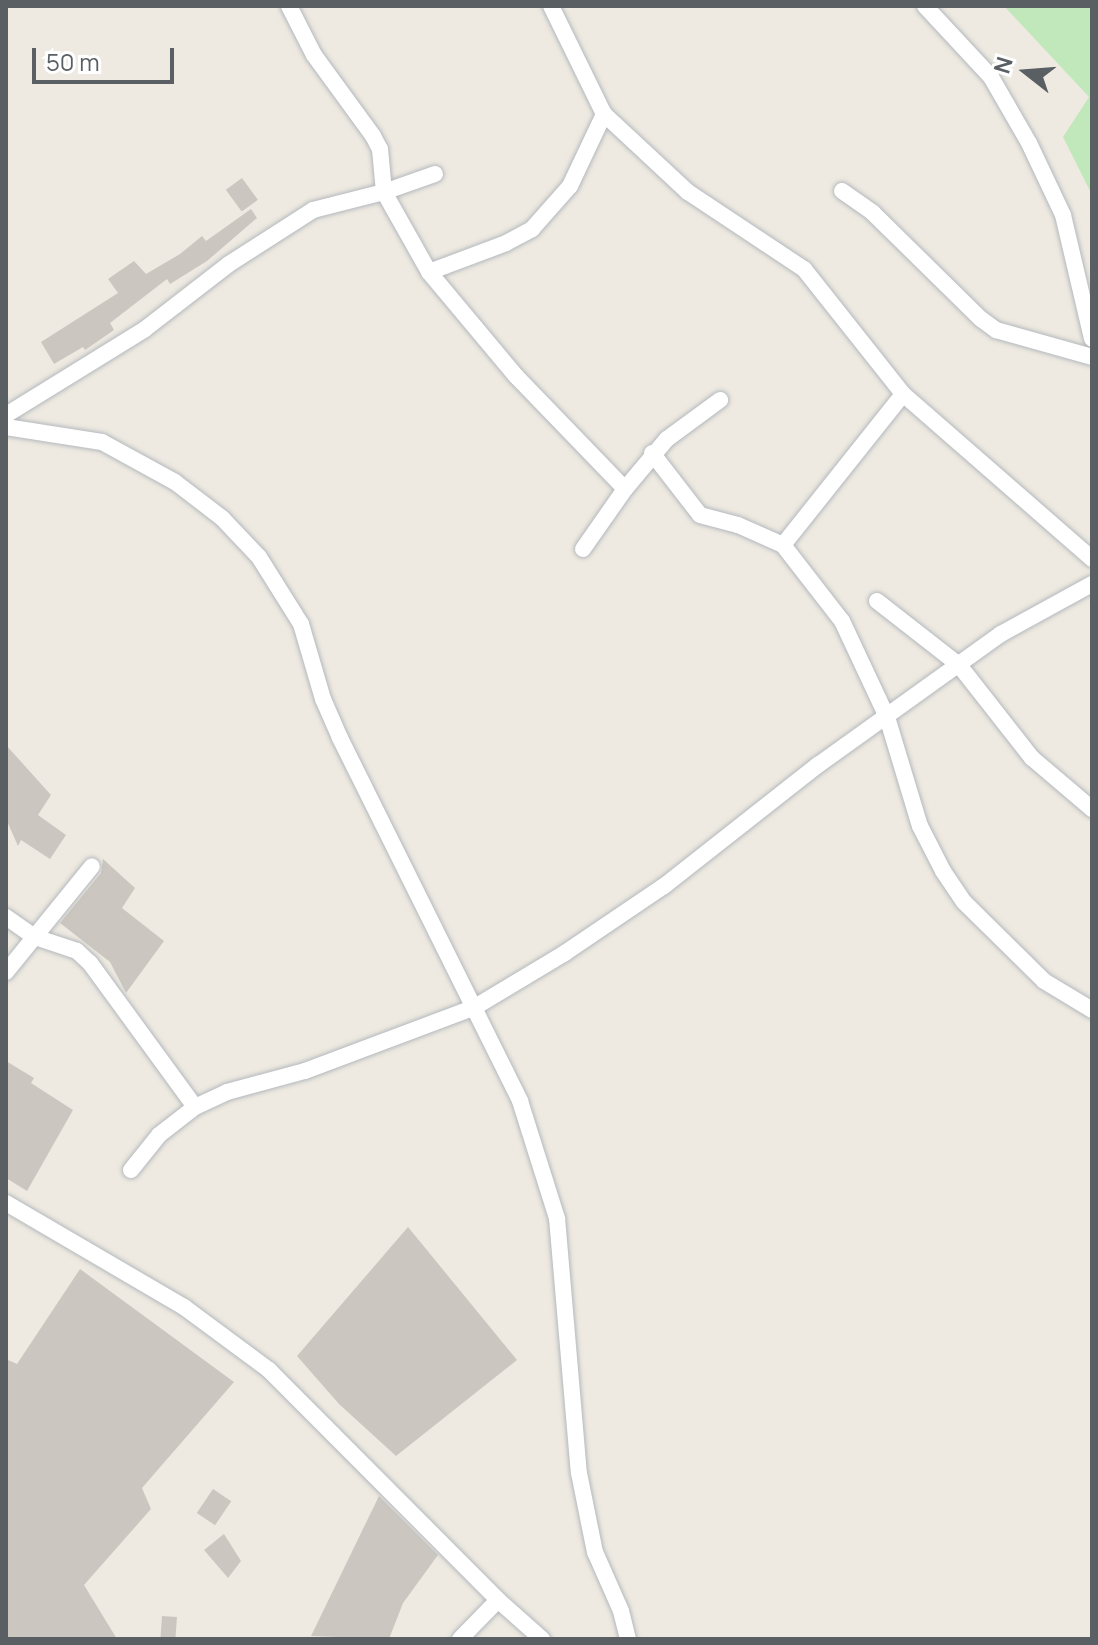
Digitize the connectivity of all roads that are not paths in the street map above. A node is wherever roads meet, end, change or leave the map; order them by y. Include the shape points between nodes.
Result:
1 (289, 6) edge
2 (551, 6) edge
3 (925, 6) edge
4 (604, 114) junction
5 (435, 174) dead end
6 (842, 191) dead end
7 (384, 192) junction
8 (429, 272) junction
9 (1092, 339) edge
10 (1092, 357) edge
11 (903, 394) junction
12 (720, 400) dead end
13 (6, 415) edge
14 (6, 427) edge
15 (652, 453) junction
16 (625, 489) junction
17 (783, 545) junction
18 (583, 549) dead end
19 (1092, 559) edge
20 (1092, 584) edge
21 (877, 601) dead end
22 (959, 665) junction
23 (887, 717) junction
24 (1092, 809) edge
25 (92, 866) dead end
26 (6, 917) edge
27 (35, 937) junction
28 (6, 972) edge
29 (475, 1007) junction
30 (1092, 1010) edge
31 (195, 1107) junction
32 (131, 1170) dead end
33 (6, 1203) edge
34 (498, 1600) junction
35 (460, 1639) edge
36 (542, 1639) edge
37 (628, 1639) edge

1 - 7 street via 314,55 380,149
2 - 4 street
3 - 9 street via 991,77 1029,143 1063,215
4 - 8 street via 570,186 532,229
4 - 11 street via 688,192 804,269
5 - 7 street
6 - 10 street via 873,213 996,330
7 - 8 street
7 - 13 street via 313,210 229,264 145,329
8 - 16 street via 516,376
11 - 17 street
11 - 19 street
12 - 15 street
14 - 29 street via 102,442 175,482 222,518 259,557 301,624 340,738
15 - 16 street
15 - 17 street via 700,515
16 - 18 street
17 - 23 street via 842,621
20 - 22 street via 1001,634
21 - 22 street
22 - 23 street
22 - 24 street via 1032,758
23 - 29 street via 664,886
23 - 30 street via 920,826 964,902 1044,981
25 - 27 street
26 - 27 street
27 - 28 street
27 - 31 street via 77,951 90,963
29 - 31 street
29 - 37 street via 520,1101 557,1218 579,1473 595,1552
31 - 32 street via 159,1135
33 - 34 street via 184,1307 269,1370
34 - 35 street
34 - 36 street

